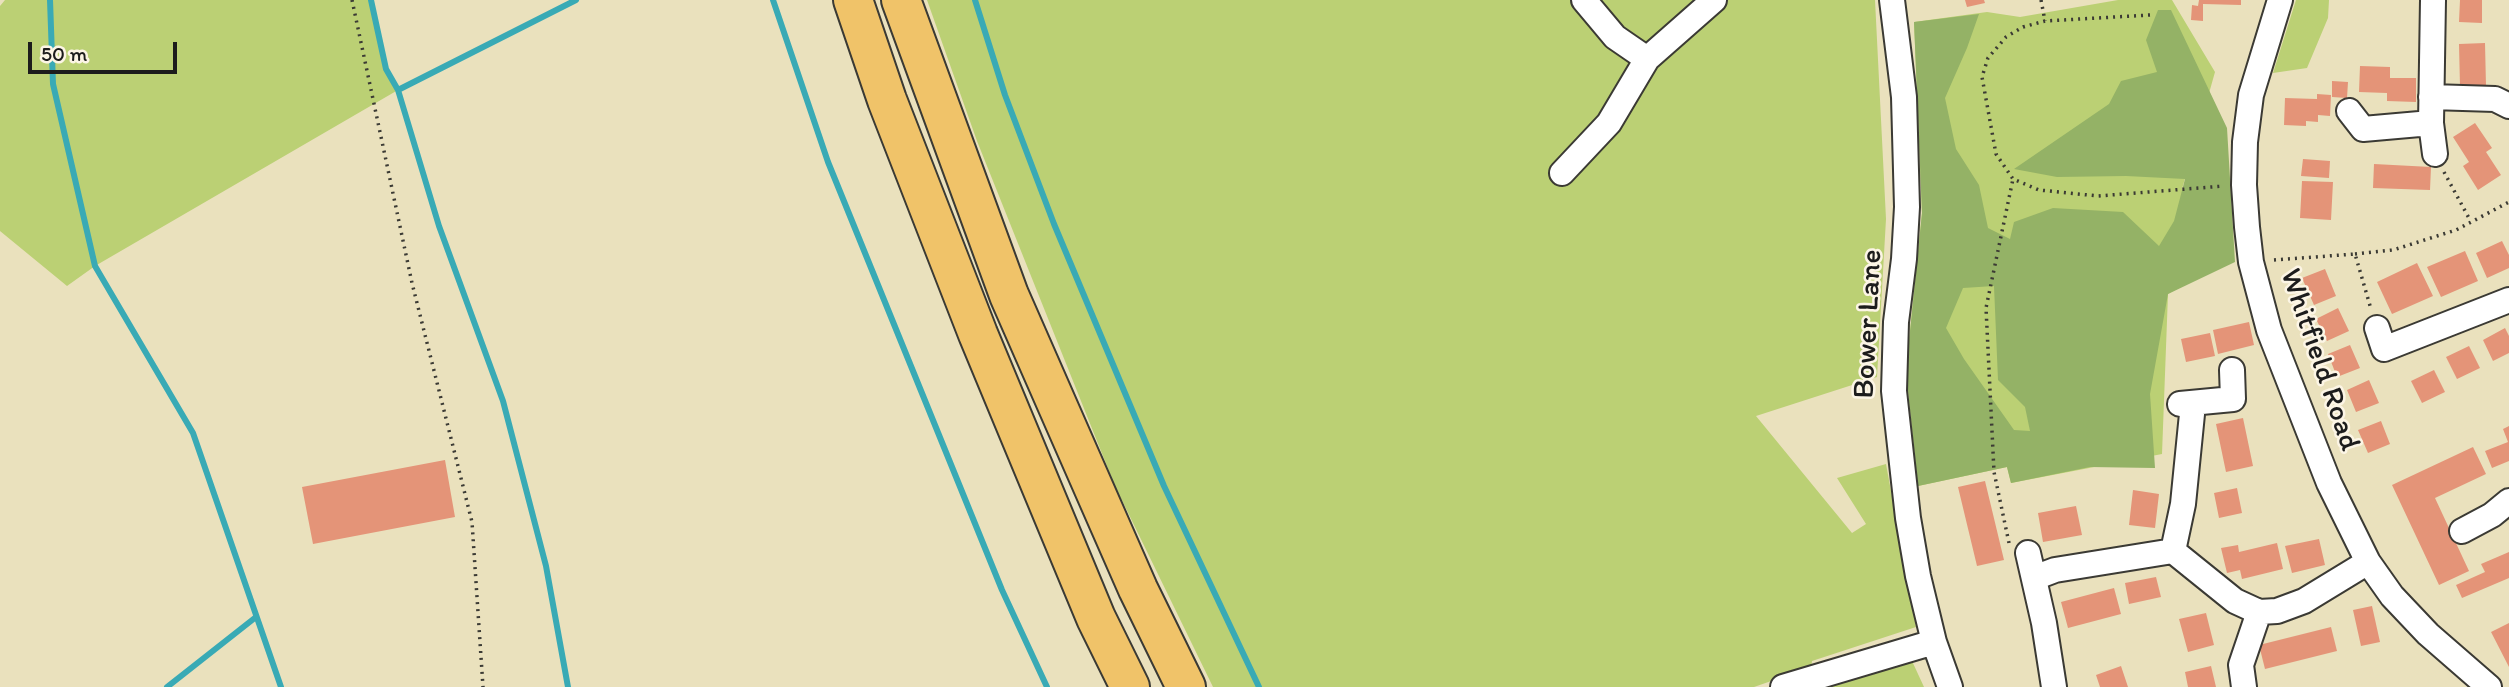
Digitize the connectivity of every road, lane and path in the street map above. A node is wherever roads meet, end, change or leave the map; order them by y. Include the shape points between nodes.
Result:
1 (352, 0) edge
2 (853, 0) edge
3 (901, 0) edge
4 (1584, 0) edge
5 (1714, 0) edge
6 (1892, 0) edge
7 (2042, 0) edge
8 (2280, 0) edge
9 (2433, 0) edge
10 (2150, 15) dead end
11 (2045, 21) junction
12 (1647, 59) junction
13 (2431, 97) junction
14 (2509, 106) edge
15 (2431, 123) junction
16 (2355, 128) dead end
17 (2435, 154) joint
18 (1562, 173) dead end
19 (2013, 179) junction
20 (2244, 185) junction
21 (2509, 202) edge
22 (2470, 220) junction
23 (2355, 254) junction
24 (2252, 262) junction
25 (2509, 300) edge
26 (2385, 349) joint
27 (2232, 370) dead end
28 (2509, 501) edge
29 (2462, 531) dead end
30 (2174, 551) junction
31 (2028, 553) joint
32 (2368, 562) junction
33 (2034, 578) junction
34 (2259, 612) junction
35 (1934, 642) junction
36 (483, 687) edge
37 (1130, 687) edge
38 (1186, 687) edge
39 (1783, 687) edge
40 (1950, 687) edge
41 (2054, 687) edge
42 (2244, 687) edge
43 (2489, 687) edge

1 - 36 path via 412,283 472,522
2 - 37 highway via 978,334 1096,618
3 - 38 highway via 1009,295
4 - 12 street via 1615,37
5 - 12 street
6 - 35 street, Bower Lane via 1904,97 1907,207 1894,391 1917,576
7 - 11 path
8 - 20 street, Whitfield Road via 2251,95
9 - 13 street
10 - 11 path
11 - 19 path via 2006,37 1988,58 1982,77 1996,154
12 - 18 street via 1609,123
13 - 14 street via 2495,100
13 - 15 street
15 - 16 street
15 - 17 street
17 - 22 path
19 - 20 path via 2039,190 2098,196
19 - 31 path via 1986,308 1994,472 2012,556
20 - 24 street, Whitfield Road
21 - 22 path
22 - 23 path via 2455,230 2393,250
23 - 24 path
23 - 26 path
24 - 32 street, Whitfield Road via 2269,330 2296,401
25 - 26 street
27 - 30 street via 2232,399 2180,403 2179,428 2191,441
28 - 29 street
30 - 33 street via 2055,570
30 - 34 street via 2235,601
31 - 33 street
32 - 34 street via 2304,601
32 - 43 street, Whitfield Road via 2428,634
33 - 41 street
34 - 42 street via 2241,665
35 - 39 street
35 - 40 street, Bower Lane

